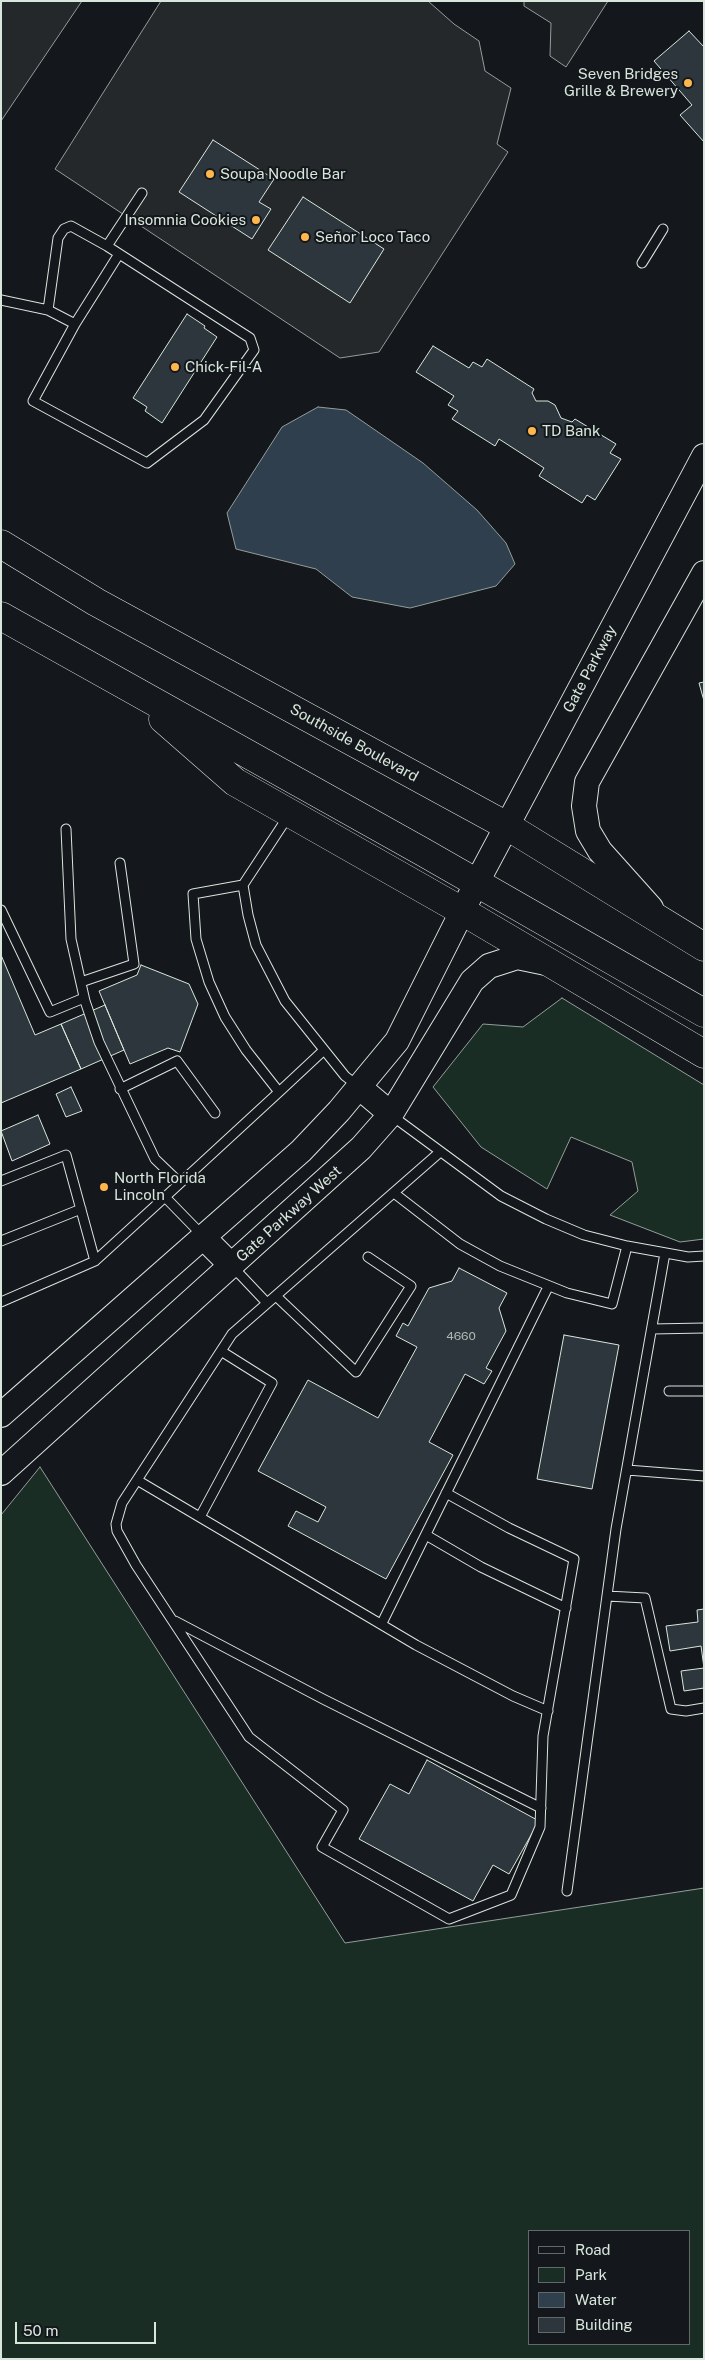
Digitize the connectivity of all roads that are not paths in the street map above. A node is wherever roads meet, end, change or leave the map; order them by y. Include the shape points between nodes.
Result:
1 (142, 194) dead end
2 (663, 229) dead end
3 (108, 246) junction
4 (119, 254) junction
5 (642, 263) dead end
6 (1, 300) edge
7 (48, 310) junction
8 (75, 324) junction
9 (704, 456) edge
10 (1, 544) edge
11 (704, 573) edge
12 (1, 616) edge
13 (120, 682) junction
14 (290, 813) junction
15 (507, 826) junction
16 (66, 829) dead end
17 (120, 863) dead end
18 (477, 882) junction
19 (243, 885) junction
20 (1, 910) edge
21 (462, 911) junction
22 (669, 928) junction
23 (704, 948) edge
24 (553, 964) junction
25 (81, 982) junction
26 (84, 998) junction
27 (704, 1013) edge
28 (324, 1050) junction
29 (704, 1054) edge
30 (359, 1086) junction
31 (120, 1089) junction
32 (279, 1092) junction
33 (215, 1113) dead end
34 (391, 1114) junction
35 (440, 1152) junction
36 (1, 1181) edge
37 (180, 1183) junction
38 (394, 1193) junction
39 (165, 1197) junction
40 (81, 1209) junction
41 (203, 1237) junction
42 (1, 1241) edge
43 (627, 1246) junction
44 (665, 1253) junction
45 (704, 1256) edge
46 (368, 1257) dead end
47 (95, 1261) junction
48 (232, 1266) junction
49 (548, 1287) junction
50 (276, 1296) junction
51 (1, 1302) edge
52 (267, 1303) junction
53 (704, 1328) edge
54 (652, 1330) junction
55 (220, 1351) junction
56 (669, 1391) dead end
57 (704, 1391) edge
58 (1, 1415) edge
59 (627, 1470) junction
60 (1, 1474) edge
61 (704, 1476) edge
62 (137, 1480) junction
63 (446, 1493) junction
64 (200, 1517) junction
65 (426, 1535) junction
66 (607, 1596) junction
67 (566, 1608) junction
68 (172, 1619) junction
69 (382, 1623) junction
70 (704, 1708) edge
71 (548, 1711) junction
72 (541, 1808) junction
73 (567, 1891) dead end

1 - 3 lane
2 - 5 lane
3 - 4 lane
3 - 7 lane via 71,226 64,229 58,238
4 - 8 lane
4 - 8 lane via 250,338 254,350 204,420 146,463 33,402
6 - 7 lane
7 - 8 lane
9 - 15 main road, Gate Parkway
10 - 15 highway, Southside Boulevard via 96,602
11 - 22 main road via 587,782 584,806 588,831 600,851
12 - 13 highway
13 - 14 highway via 235,782
13 - 18 highway
14 - 19 lane
14 - 21 highway
15 - 18 main road, Gate Parkway
15 - 22 highway, Southside Boulevard
16 - 25 lane via 71,939
17 - 25 lane via 134,964
18 - 21 main road
18 - 27 highway
19 - 28 lane via 256,945 271,976 284,1001
19 - 32 lane via 193,894 196,940 225,1018
20 - 26 lane via 50,1012
21 - 24 highway
21 - 30 main road via 397,1041
22 - 23 highway, Southside Boulevard
24 - 29 highway
24 - 34 main road, Gate Parkway West via 517,957 489,966 472,981
25 - 26 lane
26 - 31 lane
28 - 30 lane via 345,1076
28 - 32 lane
30 - 34 main road
30 - 41 main road via 301,1151
31 - 33 lane via 177,1061
31 - 37 lane via 155,1159
32 - 37 lane
34 - 35 lane
34 - 48 main road, Gate Parkway West via 361,1148
35 - 38 lane
35 - 43 lane via 501,1196 546,1219 584,1235
36 - 40 lane via 66,1155
37 - 39 lane
38 - 49 lane via 460,1244
38 - 50 lane
39 - 41 lane
39 - 47 lane
40 - 42 lane
40 - 47 lane
41 - 48 main road
41 - 58 main road
43 - 44 lane
43 - 49 lane via 612,1304
44 - 45 lane
44 - 54 lane
46 - 50 lane via 411,1286 356,1372
47 - 51 lane
48 - 52 lane
48 - 60 main road, Gate Parkway West
49 - 63 lane
50 - 52 lane
52 - 55 lane via 232,1334
53 - 54 lane
54 - 59 lane
55 - 62 lane
55 - 64 lane via 272,1383
56 - 57 lane
59 - 61 lane
59 - 66 lane
62 - 64 lane
62 - 68 lane via 117,1513 117,1531
63 - 65 lane
63 - 67 lane via 574,1559
64 - 69 lane
65 - 67 lane via 481,1567
65 - 69 lane
66 - 70 lane via 645,1598 671,1709
66 - 73 lane
67 - 71 lane
68 - 72 lane
68 - 72 lane via 249,1737 343,1810 322,1847 449,1919 511,1895 540,1828
69 - 71 lane via 463,1670
71 - 72 lane

